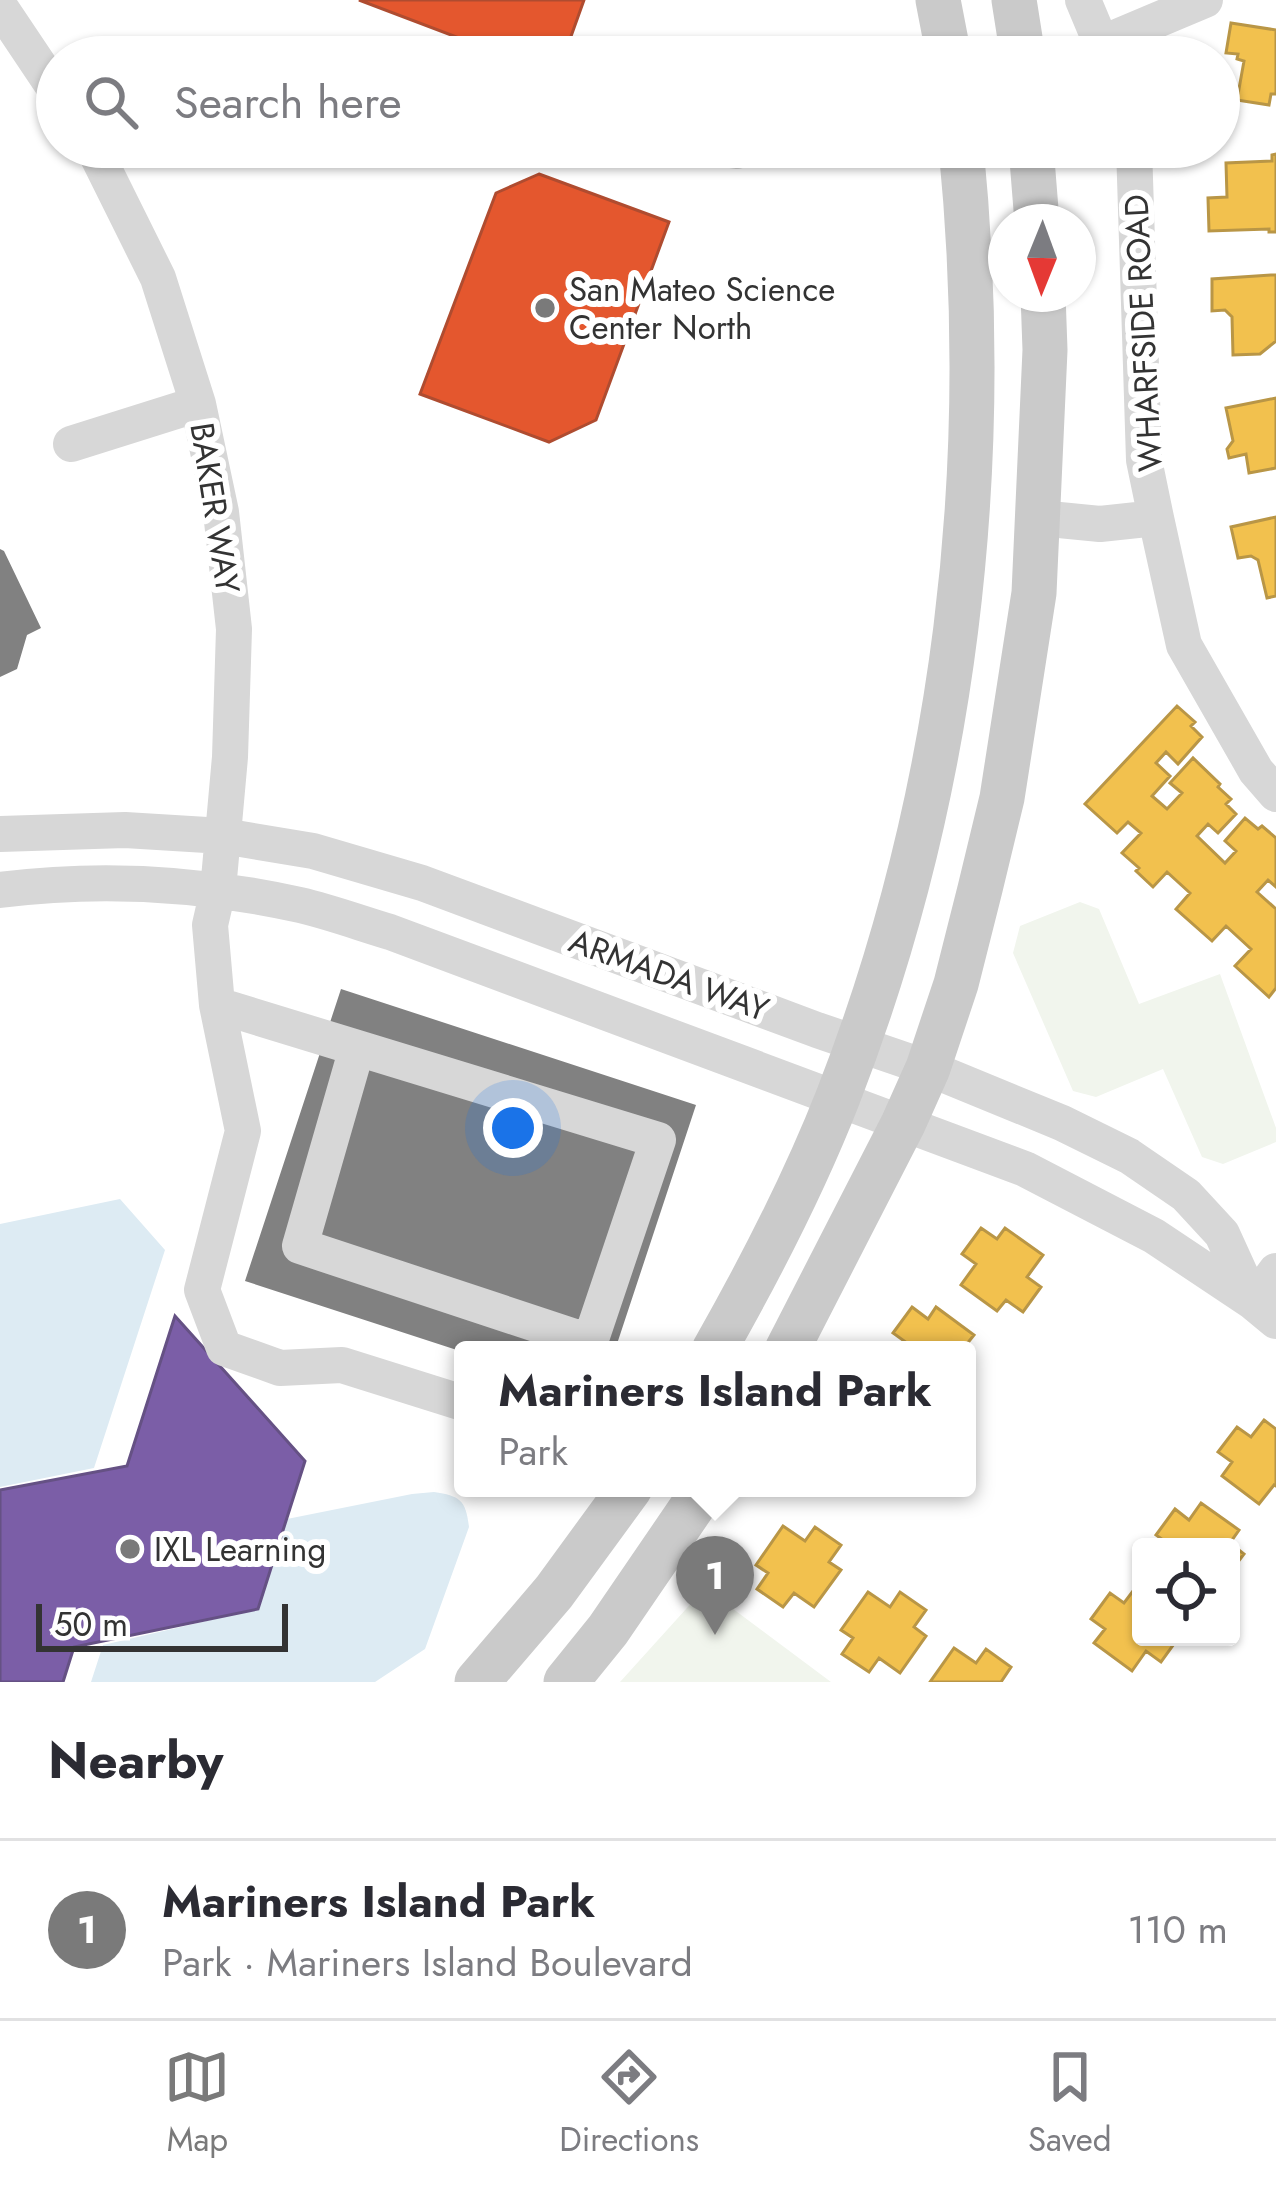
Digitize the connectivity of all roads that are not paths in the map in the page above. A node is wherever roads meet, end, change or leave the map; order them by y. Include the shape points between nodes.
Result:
1 (938, 0) edge
2 (1014, 0) edge
3 (1083, 0) edge
4 (1205, 0) edge
5 (0, 7) edge
6 (945, 36) edge
7 (1020, 36) edge
8 (1100, 36) edge
9 (1136, 36) edge
10 (36, 61) edge
11 (103, 168) edge
12 (963, 168) edge
13 (1032, 168) edge
14 (1135, 168) edge
15 (1035, 204) edge
16 (1043, 312) edge
17 (198, 404) junction
18 (71, 444) dead end
19 (1039, 518) junction
20 (1156, 518) junction
21 (1276, 794) edge
22 (0, 834) edge
23 (223, 836) junction
24 (0, 890) edge
25 (218, 890) junction
26 (217, 1005) junction
27 (857, 1045) junction
28 (357, 1048) junction
29 (928, 1068) junction
30 (837, 1100) junction
31 (903, 1124) junction
32 (1276, 1271) edge
33 (1264, 1311) edge
34 (587, 1341) edge
35 (590, 1341) edge
36 (719, 1341) edge
37 (792, 1341) edge
38 (454, 1400) edge
39 (623, 1497) edge
40 (699, 1497) edge
41 (477, 1682) edge
42 (566, 1682) edge

1 - 6 main road
2 - 7 main road
3 - 8 street
4 - 9 street
5 - 10 street
11 - 17 street, BAKER WAY via 158,278
12 - 27 main road via 973,375 959,612 921,830
13 - 15 main road
14 - 20 street, WHARFSIDE ROAD via 1144,460
16 - 19 main road
17 - 18 street
17 - 23 street, BAKER WAY via 234,629
19 - 20 street, WHARFSIDE ROAD
19 - 29 main road via 1002,798
20 - 21 street, WHARFSIDE ROAD via 1184,645
22 - 23 street, ARMADA WAY
23 - 25 street, BAKER WAY
23 - 27 street, ARMADA WAY via 314,851 422,883
24 - 25 street, ARMADA WAY via 134,883
25 - 26 street, BAKER WAY via 210,925
25 - 30 street, ARMADA WAY via 390,932
26 - 28 street
26 - 38 street, BAKER WAY via 243,1131 202,1290 224,1348 280,1368 342,1365
27 - 29 street, ARMADA WAY
27 - 30 main road
28 - 34 street via 300,1246
28 - 35 street via 658,1140
29 - 31 main road
29 - 33 street, ARMADA WAY via 1063,1123 1186,1195 1222,1234
30 - 31 street, ARMADA WAY
30 - 36 main road
31 - 33 street, ARMADA WAY via 1091,1201
31 - 37 main road
32 - 33 street
39 - 41 main road
40 - 42 main road

